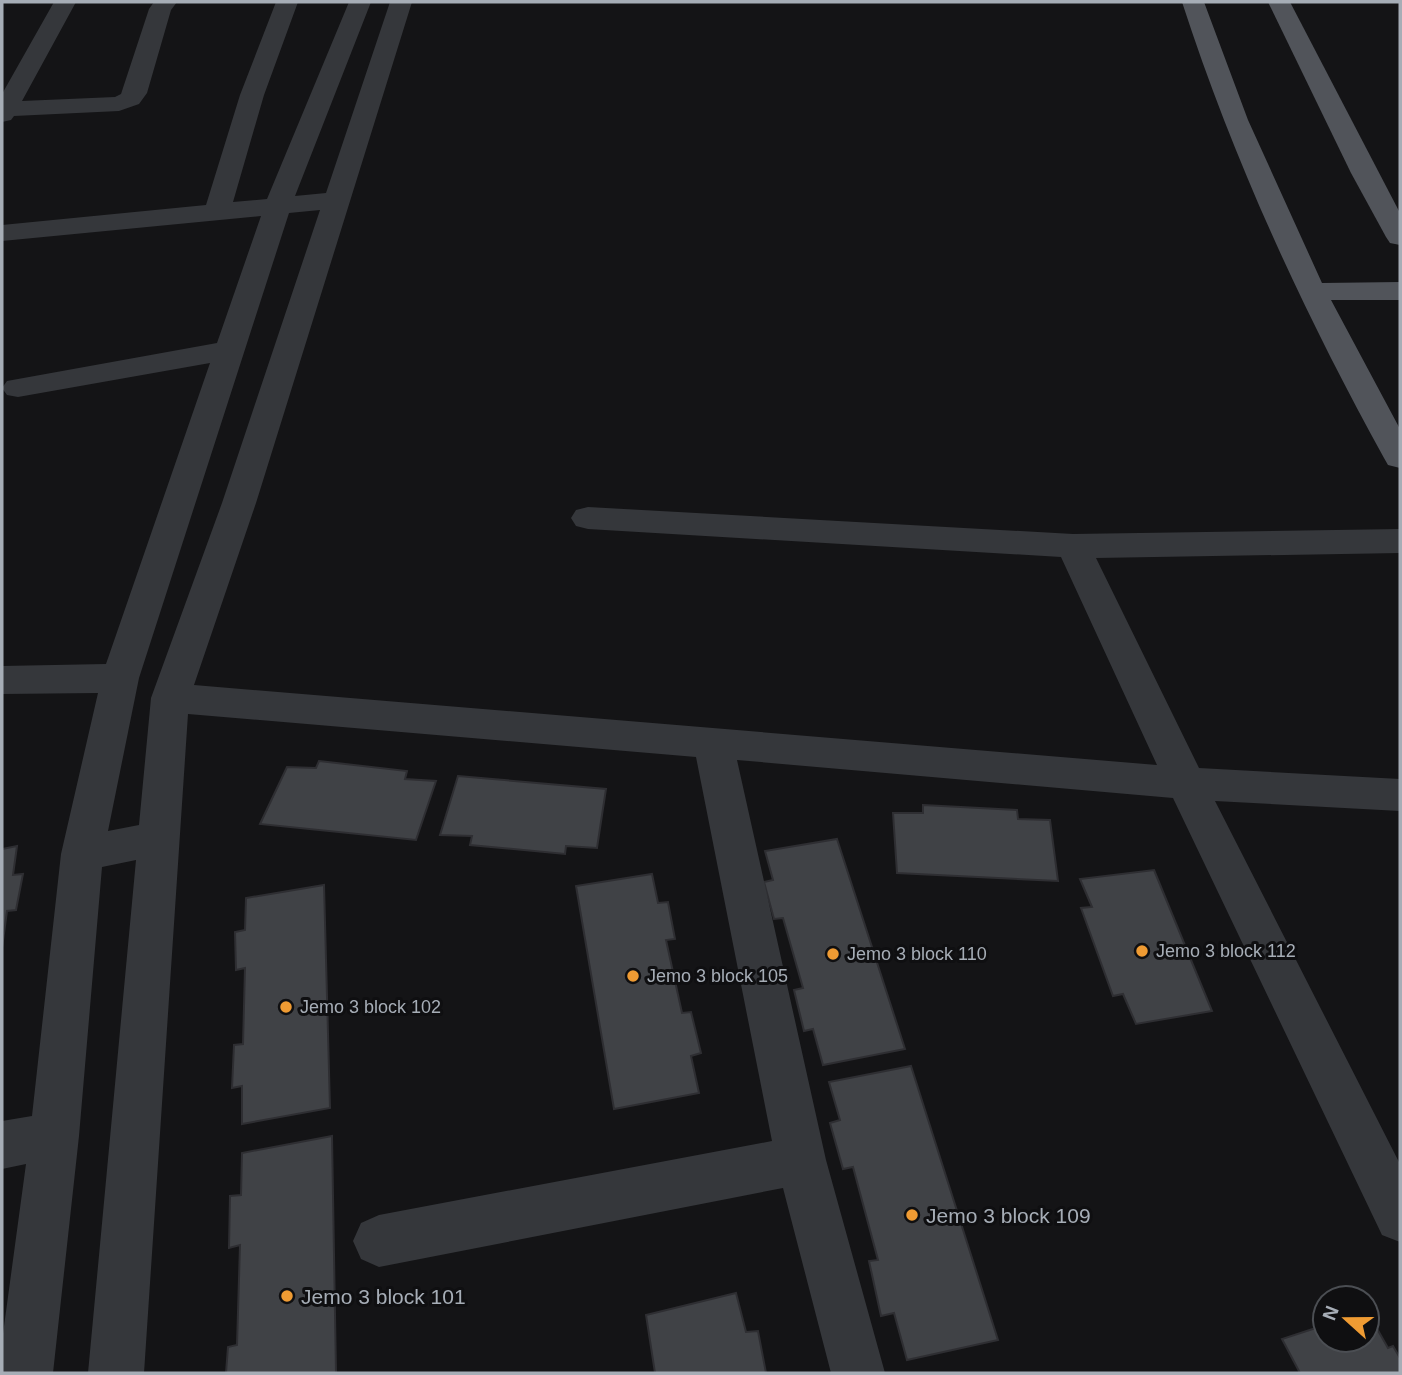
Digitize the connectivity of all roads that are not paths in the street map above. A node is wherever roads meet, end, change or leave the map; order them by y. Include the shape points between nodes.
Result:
1 (65, 2) edge
2 (166, 2) edge
3 (287, 2) edge
4 (360, 2) edge
5 (401, 2) edge
6 (1193, 2) edge
7 (1279, 2) edge
8 (3, 111) edge
9 (339, 200) junction
10 (278, 206) junction
11 (217, 212) junction
12 (2, 233) edge
13 (1400, 237) edge
14 (1400, 291) edge
15 (1311, 292) junction
16 (230, 350) junction
17 (18, 388) dead end
18 (1400, 457) edge
19 (588, 517) dead end
20 (1400, 541) edge
21 (1073, 546) junction
22 (120, 678) junction
23 (2, 680) edge
24 (170, 698) junction
25 (713, 743) junction
26 (1186, 783) junction
27 (1400, 795) edge
28 (158, 838) junction
29 (82, 854) junction
30 (54, 1136) junction
31 (2, 1146) edge
32 (801, 1160) junction
33 (1400, 1217) edge
34 (379, 1241) dead end
35 (25, 1373) edge
36 (116, 1373) edge
37 (858, 1373) edge

1 - 8 street
2 - 8 street via 130,99 119,104
3 - 11 street via 252,95
4 - 10 street
5 - 9 street
6 - 15 main road via 1270,205
7 - 13 main road
9 - 10 street
9 - 24 street
10 - 11 street
10 - 16 street
11 - 12 street
14 - 15 main road
15 - 18 main road
16 - 17 street
16 - 22 street
19 - 21 street
20 - 21 street
21 - 26 street
22 - 23 street
22 - 29 street
24 - 25 street
24 - 28 street
25 - 26 street
25 - 32 street
26 - 27 street
26 - 33 street
28 - 29 street
28 - 36 street
29 - 30 street
30 - 31 street
30 - 35 street
32 - 34 street
32 - 37 street

